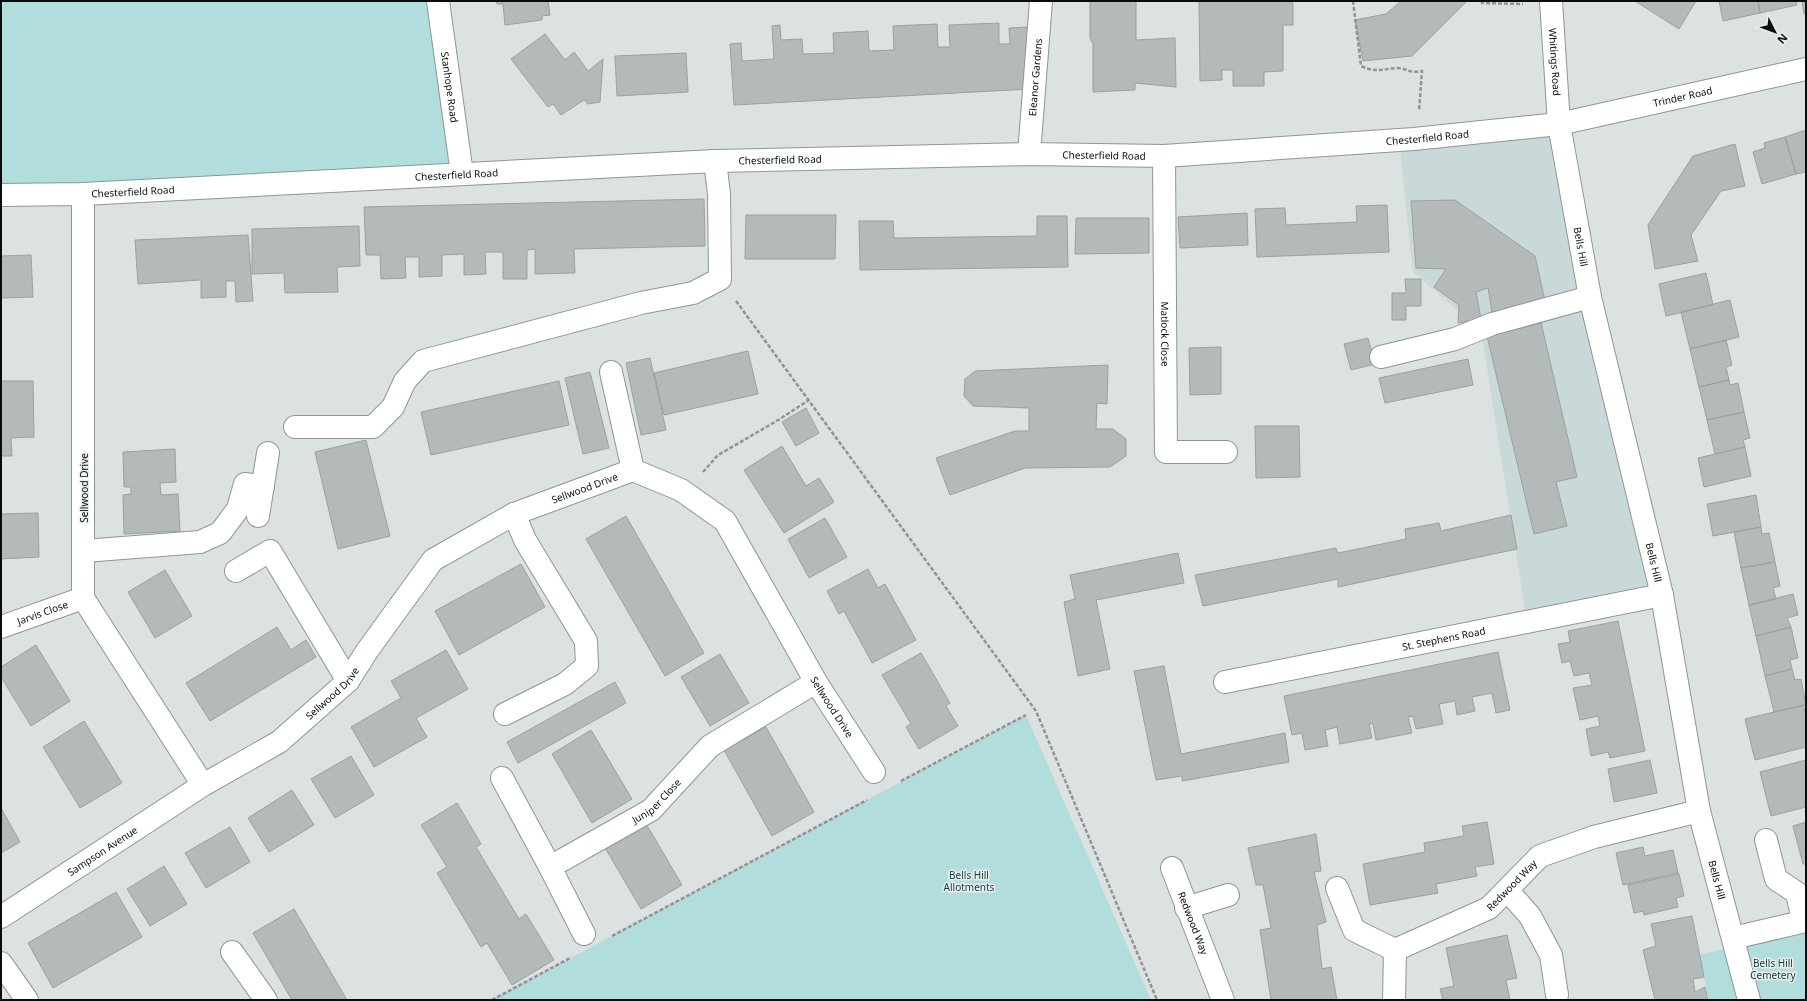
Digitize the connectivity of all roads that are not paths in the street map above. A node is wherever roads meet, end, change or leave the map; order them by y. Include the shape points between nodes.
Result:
1 (438, 1) edge
2 (1041, 1) edge
3 (1551, 6) edge
4 (1806, 69) edge
5 (1559, 124) junction
6 (1029, 154) junction
7 (1164, 156) junction
8 (715, 161) junction
9 (462, 174) junction
10 (83, 194) junction
11 (1, 195) edge
12 (1590, 297) junction
13 (1381, 357) dead end
14 (611, 372) dead end
15 (295, 427) dead end
16 (1226, 452) dead end
17 (268, 453) dead end
18 (633, 470) junction
19 (263, 486) junction
20 (514, 514) junction
21 (258, 516) dead end
22 (84, 551) junction
23 (236, 571) dead end
24 (1662, 595) junction
25 (84, 598) junction
26 (1, 627) edge
27 (348, 681) junction
28 (816, 682) junction
29 (1225, 682) dead end
30 (505, 714) dead end
31 (874, 772) dead end
32 (502, 778) dead end
33 (203, 785) junction
34 (1699, 811) junction
35 (1766, 840) dead end
36 (550, 867) junction
37 (1172, 868) dead end
38 (1337, 888) dead end
39 (1507, 890) junction
40 (1228, 895) dead end
41 (1186, 908) junction
42 (1, 917) edge
43 (1805, 921) edge
44 (584, 934) dead end
45 (1733, 938) junction
46 (1395, 950) junction
47 (232, 952) dead end
48 (1, 963) edge
49 (1557, 995) dead end
50 (27, 1000) edge
51 (266, 1000) edge
52 (1223, 1000) edge
53 (1394, 1000) edge
54 (1749, 1000) edge

1 - 9 street, Stanhope Road
2 - 6 street, Eleanor Gardens
3 - 5 street, Whitings Road
4 - 5 street, Trinder Road
5 - 7 street, Chesterfield Road via 1414,139
5 - 12 street, Bells Hill
6 - 7 street, Chesterfield Road
6 - 8 street, Chesterfield Road
7 - 16 street, Matlock Close via 1166,452
8 - 9 street, Chesterfield Road
8 - 15 street via 720,279 693,293 641,303 423,361 405,381 393,407 372,427
9 - 10 street, Chesterfield Road
10 - 11 street, Chesterfield Road
10 - 22 street, Sellwood Drive
12 - 13 street via 1492,324 1455,339
12 - 24 street, Bells Hill
14 - 18 street
17 - 19 street
18 - 20 street, Sellwood Drive
18 - 28 street, Sellwood Drive via 686,494 725,520
19 - 21 street
19 - 22 street via 245,484 238,509 220,533 200,542
20 - 27 street, Sellwood Drive via 433,560
20 - 30 street via 525,540 586,640 587,666 565,684
22 - 25 street, Sellwood Drive
23 - 27 street via 270,552
24 - 29 street, St. Stephens Road
24 - 34 street, Bells Hill
25 - 26 street, Jarvis Close
25 - 33 street
27 - 33 street, Sellwood Drive via 279,742
28 - 31 street, Sellwood Drive
28 - 36 street, Juniper Close via 710,746 651,810
32 - 36 street
33 - 42 street, Sampson Avenue
34 - 39 street, Redwood Way via 1594,837 1540,856
34 - 45 street, Bells Hill
35 - 43 street via 1776,879 1797,893
36 - 44 street
37 - 41 street, Redwood Way
38 - 46 street via 1354,930
39 - 46 street, Redwood Way via 1489,908
39 - 49 street via 1530,916 1551,955
40 - 41 street
41 - 52 street, Redwood Way
43 - 45 street
45 - 54 street, Bells Hill
46 - 53 street
47 - 51 street
48 - 50 street

